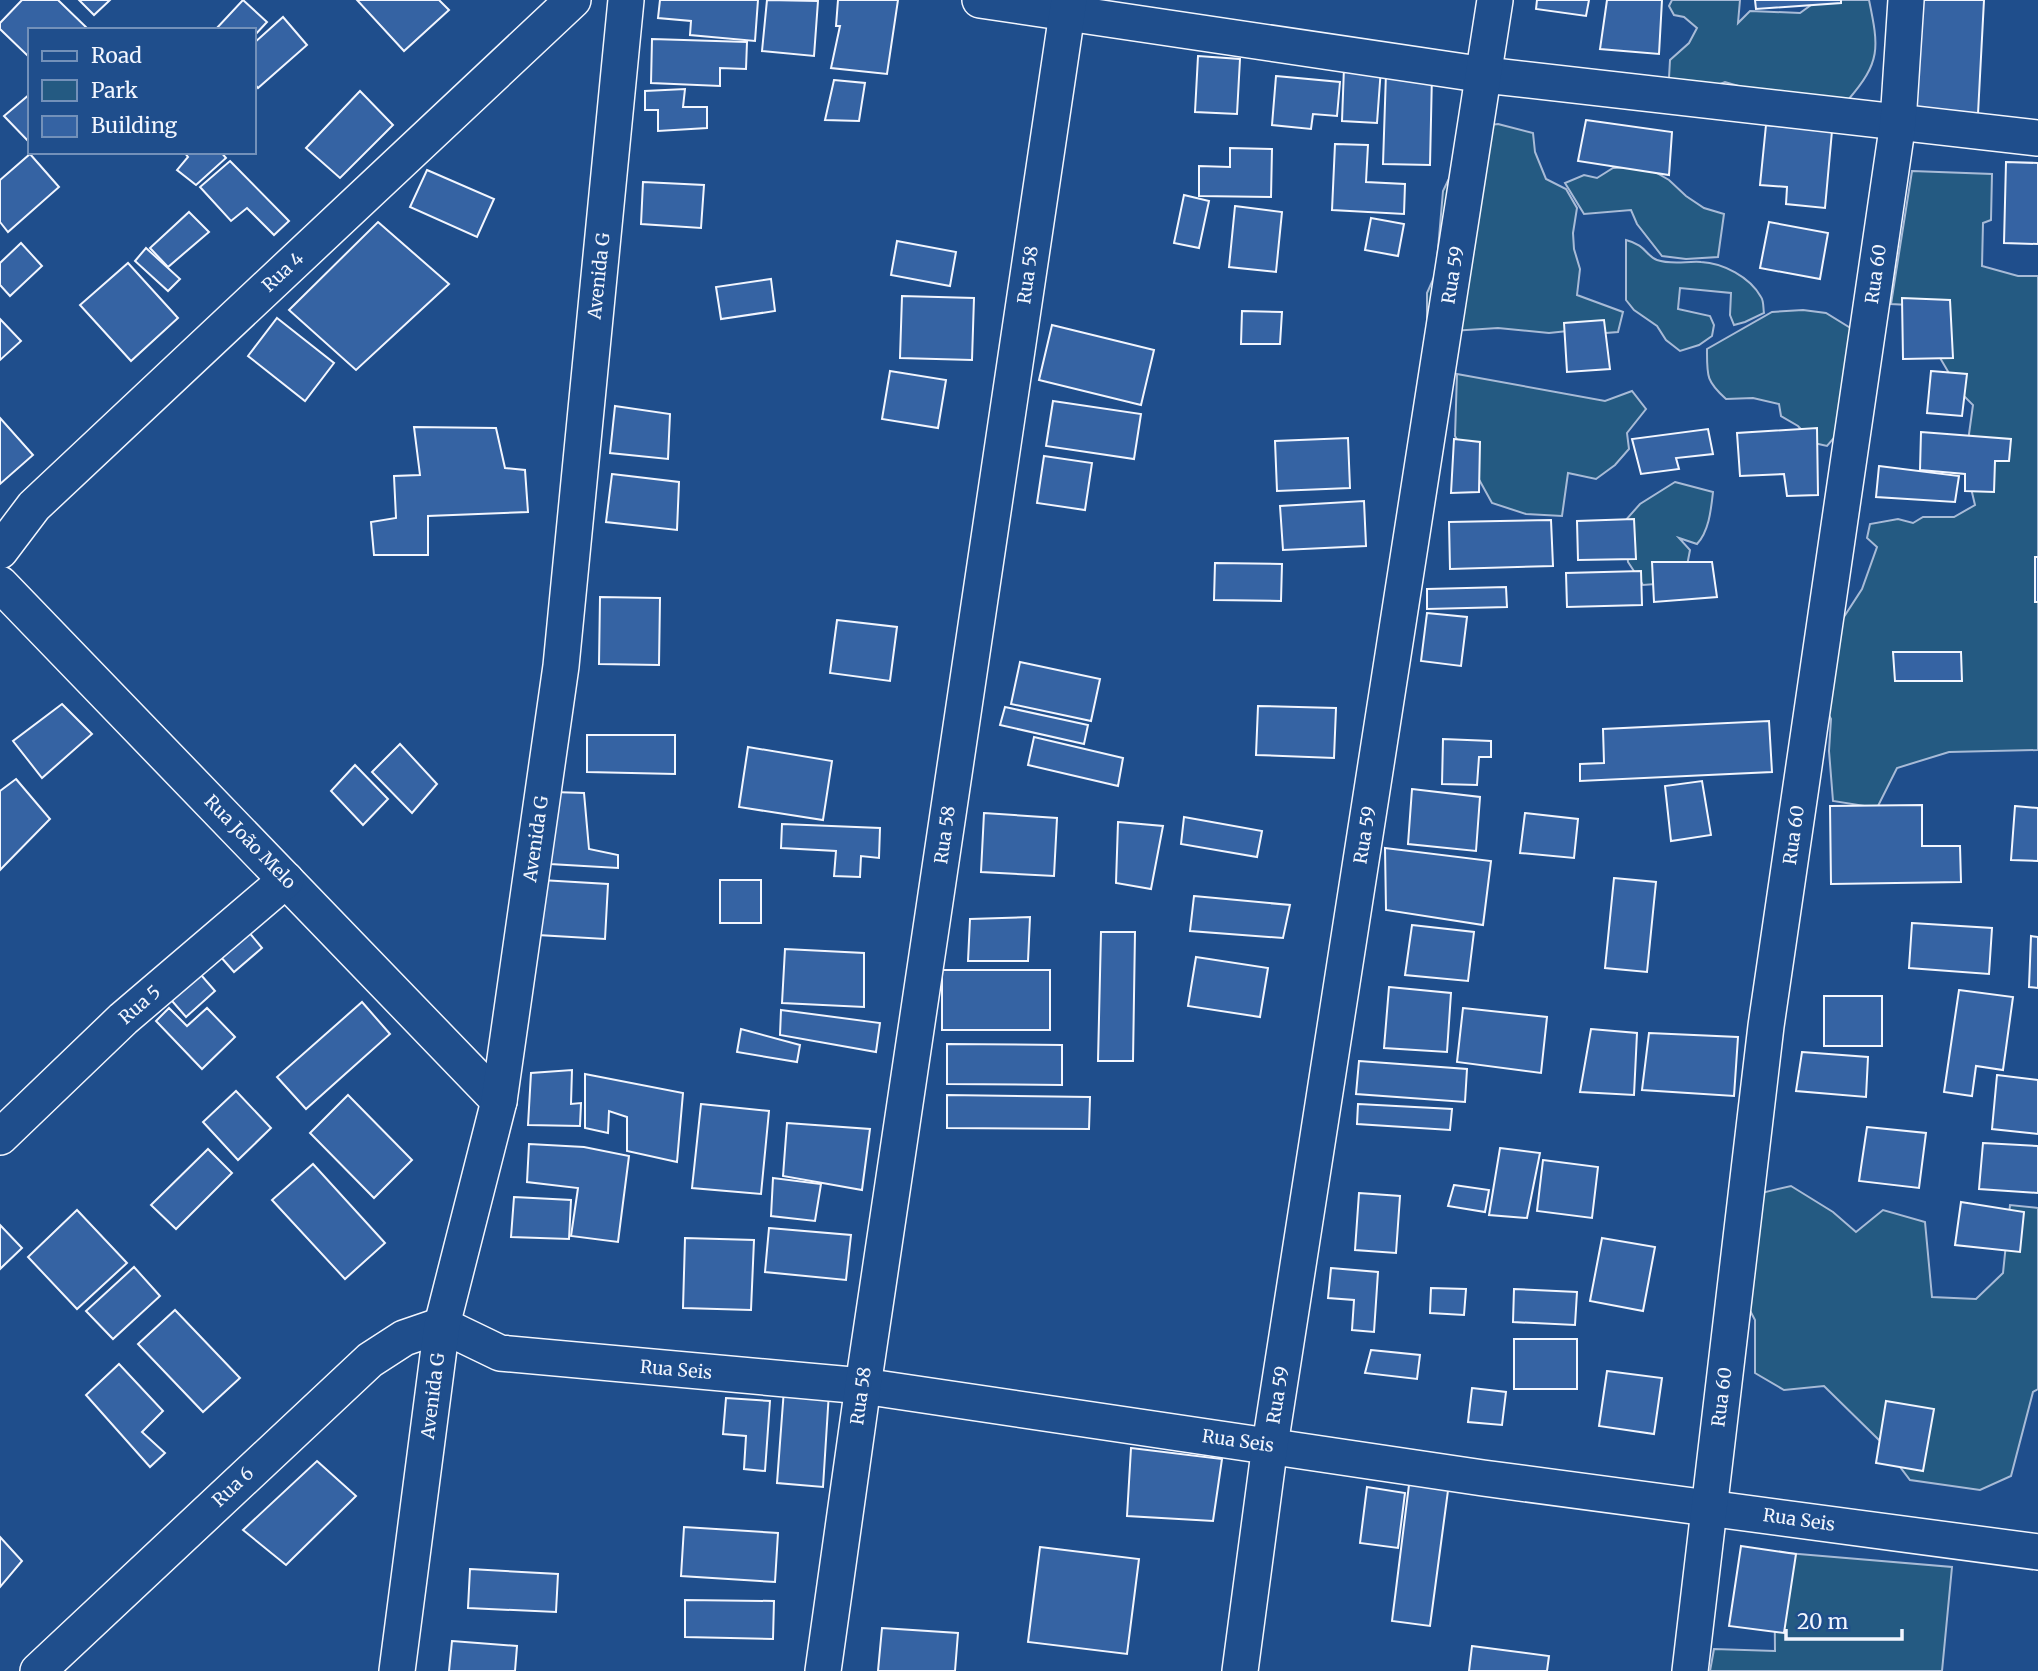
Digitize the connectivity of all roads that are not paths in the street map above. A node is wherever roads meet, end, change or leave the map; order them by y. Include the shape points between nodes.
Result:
1 (573, 0) edge
2 (626, 0) edge
3 (980, 0) edge
4 (1495, 0) edge
5 (1906, 0) edge
6 (1068, 7) edge
7 (1485, 75) junction
8 (1898, 122) junction
9 (2038, 138) edge
10 (0, 551) edge
11 (0, 584) edge
12 (286, 880) junction
13 (499, 1101) junction
14 (0, 1137) edge
15 (442, 1325) junction
16 (863, 1386) junction
17 (1270, 1446) junction
18 (1709, 1508) junction
19 (2038, 1552) edge
20 (37, 1671) edge
21 (397, 1671) edge
22 (823, 1671) edge
23 (1240, 1671) edge
24 (1690, 1671) edge

1 - 10 street, Rua 4 via 34,506
2 - 13 street, Avenida G via 561,666
3 - 6 street
4 - 7 street, Rua 59
5 - 8 street, Rua 60
6 - 7 street
6 - 16 street, Rua 58
7 - 8 street
7 - 17 street, Rua 59
8 - 9 street
8 - 18 street, Rua 60 via 1766,1026
11 - 12 street, Rua João Melo
12 - 13 street, Rua João Melo
12 - 14 street, Rua 5 via 123,1019
13 - 15 street, Avenida G
15 - 16 street, Rua Seis via 500,1353
15 - 20 street, Rua 6 via 404,1338 370,1360
15 - 21 street, Avenida G
16 - 17 street, Rua Seis
16 - 22 street, Rua 58
17 - 18 street, Rua Seis
17 - 23 street, Rua 59
18 - 19 street, Rua Seis
18 - 24 street, Rua 60

